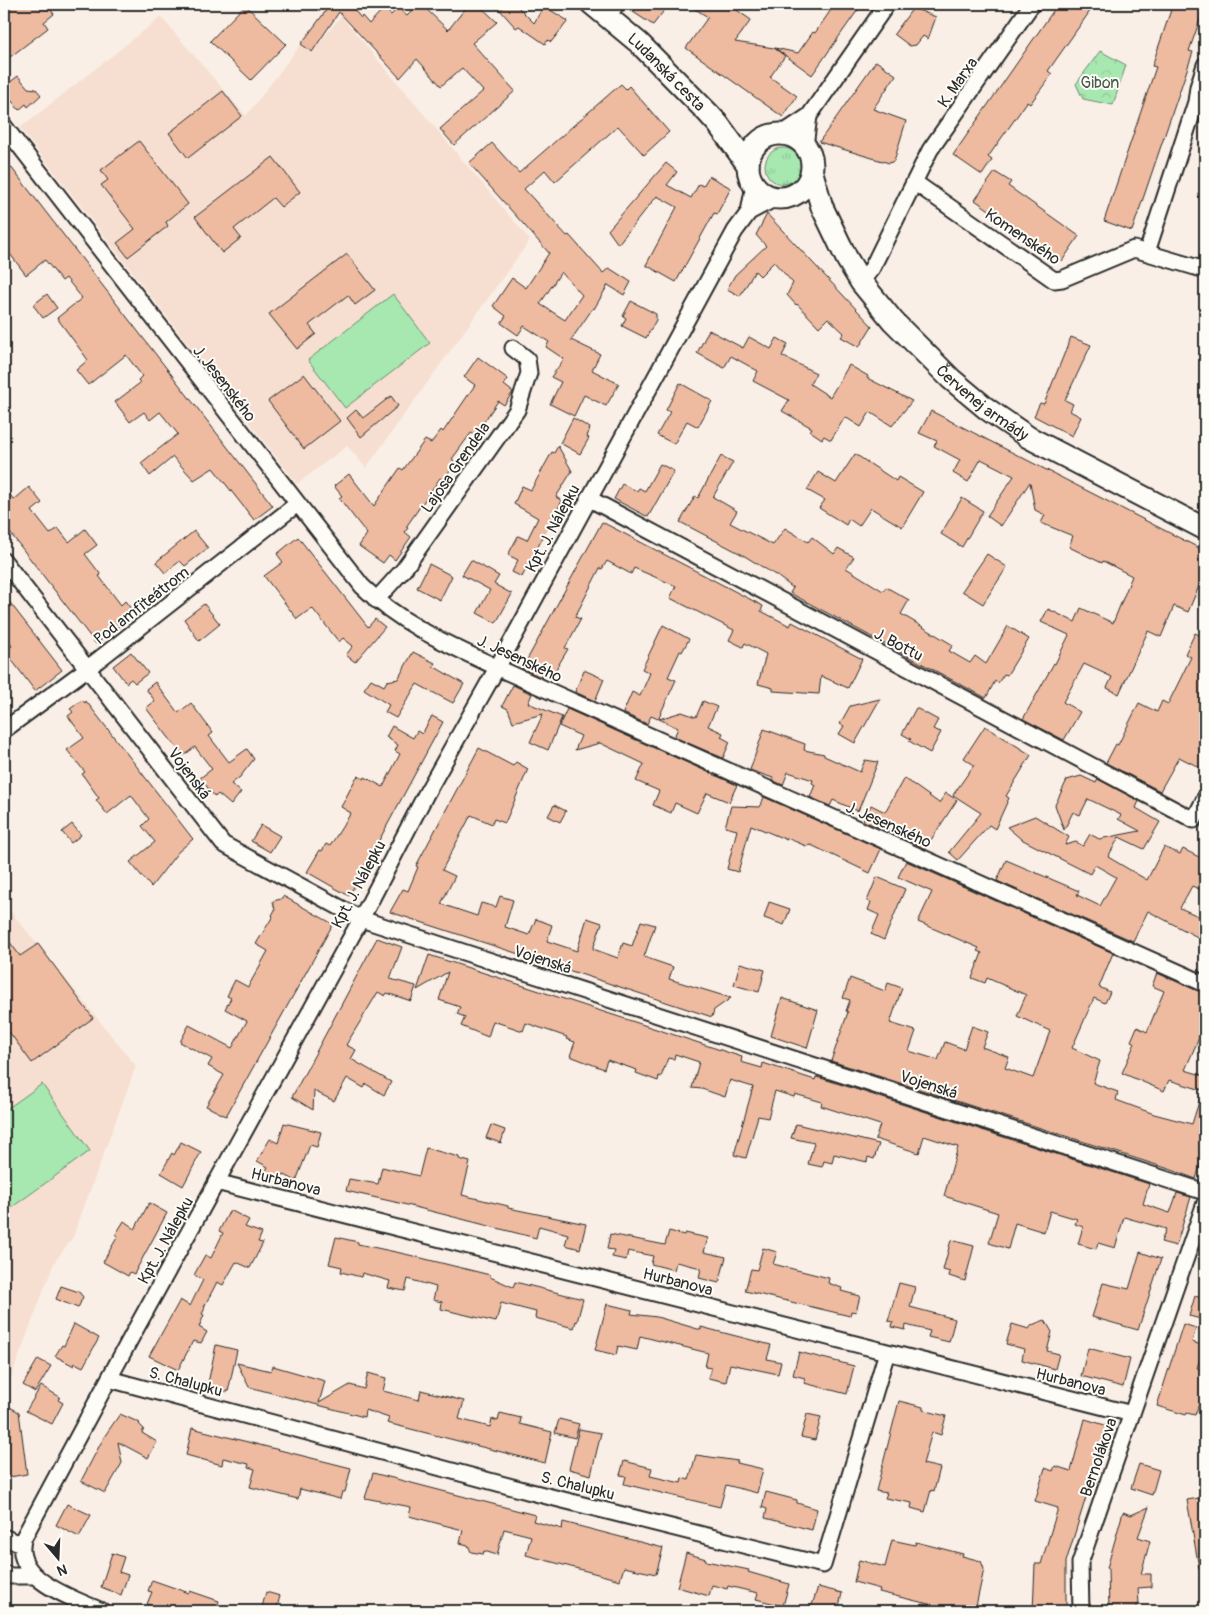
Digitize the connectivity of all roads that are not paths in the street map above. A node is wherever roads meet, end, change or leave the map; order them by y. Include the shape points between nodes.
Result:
1 (887, 4) edge
2 (1032, 4) edge
3 (605, 8) edge
4 (1205, 65) edge
5 (809, 116) junction
6 (718, 124) junction
7 (4, 126) edge
8 (782, 134) junction
9 (760, 141) junction
10 (805, 146) junction
11 (748, 165) junction
12 (812, 173) junction
13 (914, 182) junction
14 (754, 186) junction
15 (783, 198) junction
16 (822, 207) junction
17 (749, 212) junction
18 (1147, 252) junction
19 (1205, 270) edge
20 (861, 282) junction
21 (513, 348) dead end
22 (588, 498) junction
23 (297, 504) junction
24 (1205, 530) edge
25 (4, 561) edge
26 (376, 600) junction
27 (88, 668) junction
28 (497, 668) junction
29 (4, 730) edge
30 (1205, 798) edge
31 (360, 919) junction
32 (1205, 984) edge
33 (216, 1182) junction
34 (1205, 1192) edge
35 (1205, 1202) edge
36 (887, 1352) junction
37 (109, 1379) junction
38 (1132, 1414) junction
39 (4, 1537) edge
40 (21, 1545) junction
41 (4, 1573) edge
42 (36, 1576) junction
43 (102, 1611) edge
44 (1081, 1611) edge

1 - 5 street
2 - 13 street, K. Marxa via 930,150
3 - 6 street, Ludanská cesta
4 - 18 street
5 - 8 street
5 - 10 street
6 - 9 street, Ludanská cesta
6 - 11 street, Ludanská cesta
7 - 23 street, J. Jesenského
8 - 9 street
8 - 10 street
9 - 11 street via 751,152
10 - 12 street via 811,156
11 - 14 street
12 - 15 street via 804,188
12 - 16 street, Červenej armády
13 - 18 street, Komenského via 1054,280 1134,249
13 - 20 street, K. Marxa via 872,268
14 - 15 street via 762,193
14 - 17 street, Kpt. J. Nálepku
15 - 16 street
15 - 17 street, Kpt. J. Nálepku
16 - 20 street, Červenej armády
17 - 22 street, Kpt. J. Nálepku via 734,230
18 - 19 street, Komenského
20 - 24 street, Červenej armády via 938,366 987,409 1028,437
21 - 26 street, Lajosa Grendela via 527,359 529,373 516,410 404,569
22 - 28 street, Kpt. J. Nálepku
22 - 30 street, J. Bottu via 1194,820
23 - 26 street, J. Jesenského
23 - 27 street, Pod amfiteátrom
25 - 27 street, Vojenská
26 - 28 street, J. Jesenského via 400,619
27 - 29 street, Pod amfiteátrom
27 - 31 street, Vojenská via 223,844
28 - 31 street, Kpt. J. Nálepku
28 - 32 street, J. Jesenského
31 - 33 street, Kpt. J. Nálepku
31 - 34 street, Vojenská
33 - 36 street, Hurbanova
33 - 37 street, Kpt. J. Nálepku
35 - 38 street, Bernolákova
36 - 37 street, S. Chalupku via 823,1565 531,1492
36 - 38 street, Hurbanova
37 - 40 street, Kpt. J. Nálepku
38 - 44 street, Bernolákova via 1080,1563
39 - 40 street
40 - 42 street via 23,1561
41 - 42 street
42 - 43 street via 53,1590

